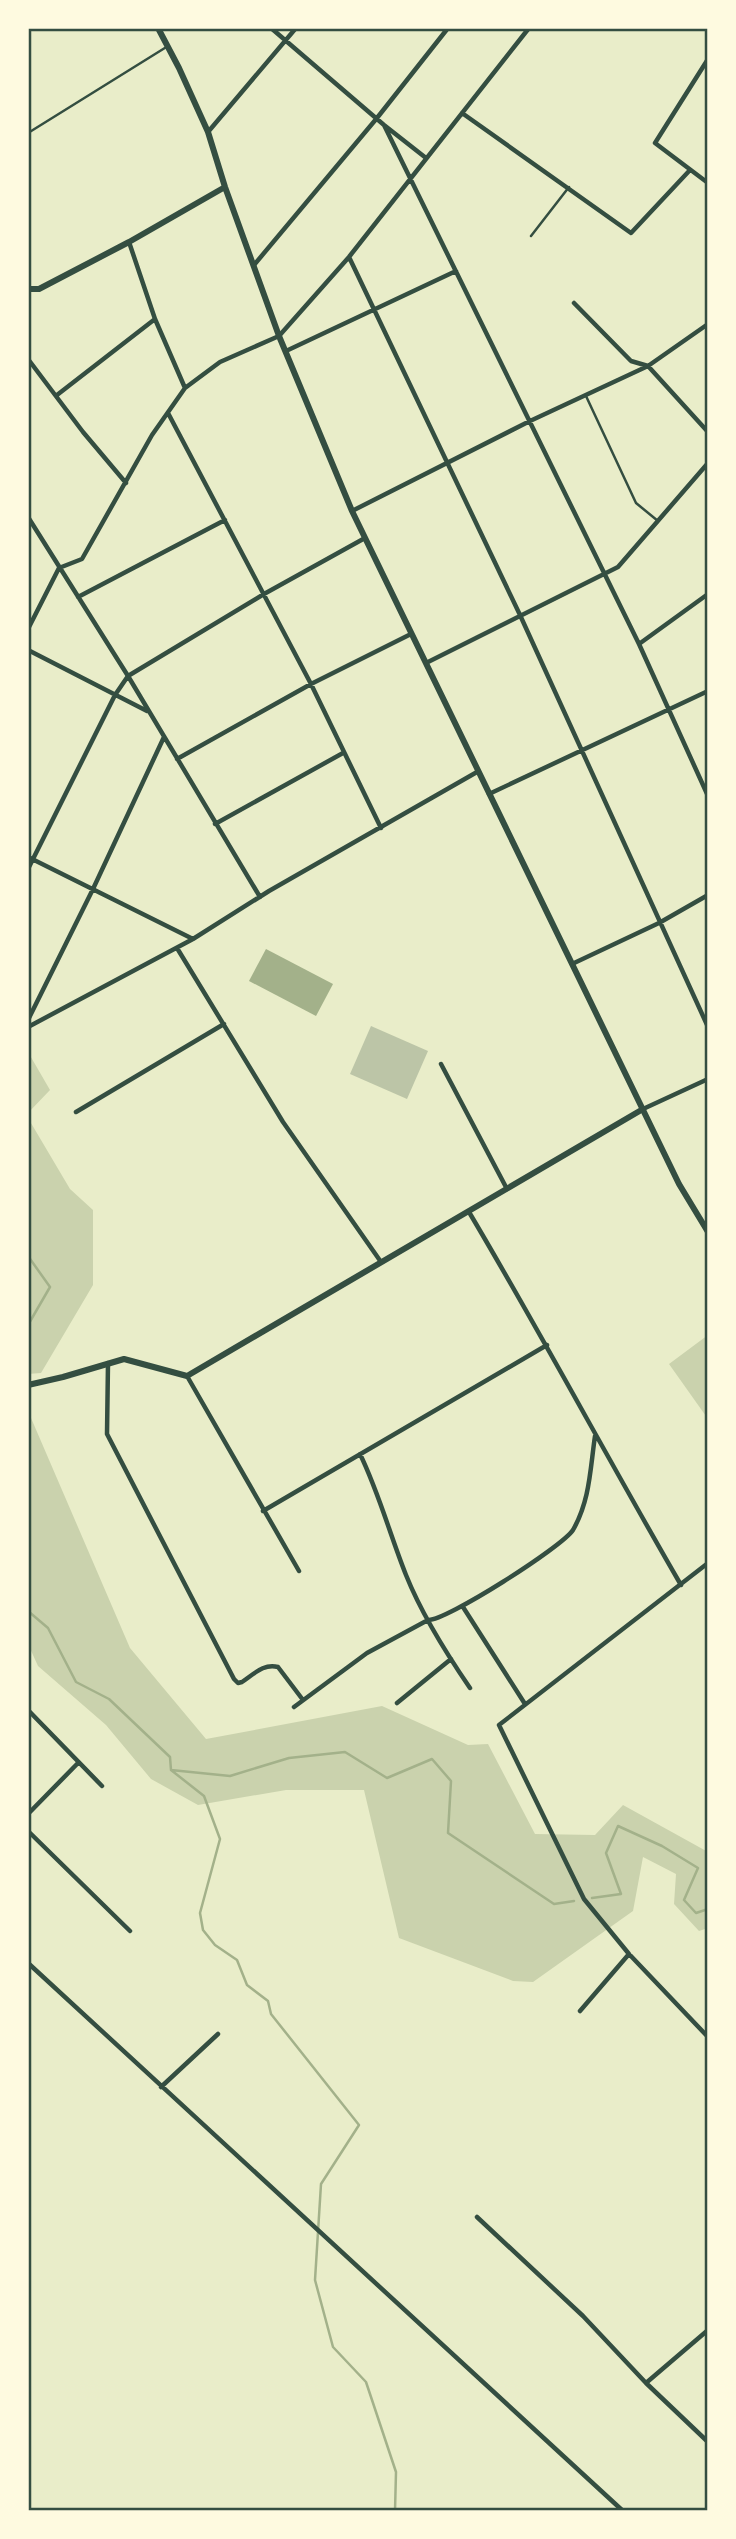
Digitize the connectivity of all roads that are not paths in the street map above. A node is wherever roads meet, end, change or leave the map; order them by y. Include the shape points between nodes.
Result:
1 (158, 28) edge
2 (271, 28) edge
3 (296, 28) edge
4 (448, 28) edge
5 (529, 28) edge
6 (286, 40) junction
7 (168, 46) junction
8 (708, 61) edge
9 (462, 113) junction
10 (377, 118) junction
11 (384, 125) junction
12 (208, 132) junction
13 (28, 133) edge
14 (426, 158) junction
15 (690, 170) junction
16 (412, 177) junction
17 (708, 183) edge
18 (225, 187) junction
19 (569, 187) junction
20 (531, 236) dead end
21 (129, 242) junction
22 (349, 257) junction
23 (254, 265) junction
24 (456, 271) junction
25 (28, 289) edge
26 (574, 303) dead end
27 (374, 312) junction
28 (155, 319) junction
29 (708, 324) edge
30 (279, 336) junction
31 (286, 352) junction
32 (28, 359) edge
33 (648, 366) junction
34 (185, 388) junction
35 (57, 396) junction
36 (586, 396) junction
37 (168, 412) junction
38 (530, 421) junction
39 (708, 432) edge
40 (708, 463) edge
41 (447, 465) junction
42 (126, 483) junction
43 (352, 511) junction
44 (28, 517) edge
45 (225, 520) junction
46 (658, 521) junction
47 (365, 538) junction
48 (59, 568) junction
49 (604, 573) junction
50 (264, 594) junction
51 (708, 594) edge
52 (78, 597) junction
53 (520, 615) junction
54 (28, 629) edge
55 (411, 634) junction
56 (639, 644) junction
57 (28, 650) edge
58 (426, 663) junction
59 (128, 676) junction
60 (311, 684) junction
61 (708, 691) edge
62 (115, 695) junction
63 (148, 711) junction
64 (669, 711) junction
65 (164, 737) junction
66 (582, 752) junction
67 (343, 753) junction
68 (177, 759) junction
69 (477, 772) junction
70 (489, 794) junction
71 (708, 796) edge
72 (215, 824) junction
73 (381, 828) junction
74 (30, 858) edge
75 (28, 869) edge
76 (93, 890) junction
77 (708, 895) edge
78 (260, 897) junction
79 (659, 923) junction
80 (193, 939) junction
81 (177, 948) junction
82 (572, 964) junction
83 (28, 1020) edge
84 (224, 1024) junction
85 (28, 1027) edge
86 (708, 1027) edge
87 (441, 1064) dead end
88 (708, 1079) edge
89 (643, 1109) junction
90 (76, 1112) dead end
91 (507, 1189) junction
92 (469, 1212) junction
93 (708, 1232) edge
94 (381, 1262) junction
95 (547, 1345) junction
96 (108, 1363) junction
97 (187, 1376) junction
98 (28, 1385) edge
99 (595, 1436) junction
100 (359, 1454) junction
101 (262, 1511) junction
102 (708, 1563) edge
103 (299, 1571) dead end
104 (681, 1585) junction
105 (463, 1607) junction
106 (428, 1620) junction
107 (452, 1659) junction
108 (471, 1688) dead end
109 (303, 1700) junction
110 (397, 1703) dead end
111 (525, 1704) junction
112 (294, 1707) dead end
113 (28, 1710) edge
114 (78, 1763) junction
115 (102, 1786) dead end
116 (28, 1814) edge
117 (28, 1831) edge
118 (131, 1931) dead end
119 (629, 1954) junction
120 (28, 1963) edge
121 (580, 2011) dead end
122 (218, 2034) dead end
123 (708, 2037) edge
124 (161, 2087) junction
125 (477, 2217) dead end
126 (708, 2330) edge
127 (646, 2383) junction
128 (708, 2441) edge
129 (623, 2511) edge

1 - 7 main road
2 - 6 street
3 - 6 street
4 - 10 street
5 - 9 street
6 - 10 street
6 - 12 street
7 - 12 main road
7 - 13 lane
8 - 15 street via 655,143
9 - 14 street
9 - 19 street
10 - 11 street
10 - 23 street
11 - 14 street
11 - 16 street
12 - 18 main road
14 - 16 street
15 - 17 street
15 - 19 street via 631,233
16 - 22 street
16 - 24 street
18 - 21 main road
18 - 23 main road
19 - 20 lane
21 - 25 main road via 39,289
21 - 28 street
22 - 27 street
22 - 30 street
23 - 30 main road
24 - 27 street
24 - 38 street
26 - 33 street via 631,361
27 - 31 street
27 - 41 street
28 - 34 street
28 - 35 street
29 - 33 street
30 - 31 main road
30 - 34 street via 220,362
31 - 43 main road
32 - 35 street
33 - 36 street
33 - 39 street
34 - 37 street
35 - 42 street
36 - 38 street
36 - 46 lane via 636,503
37 - 42 street
37 - 45 street
38 - 41 street
38 - 49 street
40 - 46 street
41 - 43 street
41 - 53 street
42 - 48 street via 82,559
43 - 47 main road
44 - 48 street
45 - 50 street
45 - 52 street
46 - 49 street via 618,567
47 - 50 street
47 - 55 main road
48 - 52 street
48 - 54 street
49 - 53 street
49 - 56 street
50 - 59 street
50 - 60 street
51 - 56 street
52 - 59 street
53 - 58 street
53 - 66 street
55 - 58 main road
55 - 60 street
56 - 64 street
57 - 62 street
58 - 69 main road
59 - 62 street
59 - 63 street
60 - 67 street
60 - 68 street
61 - 64 street
62 - 63 street
62 - 74 street
63 - 65 street
64 - 66 street
64 - 71 street
65 - 68 street
65 - 76 street
66 - 70 street
66 - 79 street
67 - 72 street
67 - 73 street
68 - 72 street
69 - 70 main road
69 - 73 street
70 - 82 main road
72 - 78 street
73 - 78 street
74 - 75 street
74 - 76 street
76 - 80 street
76 - 83 street
77 - 79 street
78 - 80 street
79 - 82 street
79 - 86 street
80 - 81 street
81 - 84 street
81 - 85 street
82 - 89 main road
84 - 90 street
84 - 94 street via 283,1122
87 - 91 street
88 - 89 street
89 - 91 main road
89 - 93 main road
91 - 92 main road
92 - 94 main road
92 - 95 street
94 - 97 main road
95 - 99 street
95 - 100 street
96 - 97 main road via 124,1359
96 - 98 main road
96 - 109 street via 107,1434 234,1679 242,1682 266,1666 278,1667
97 - 101 street
99 - 104 street
99 - 105 street via 585,1507 570,1534
100 - 101 street
100 - 106 street
101 - 103 street
102 - 104 street
104 - 111 street
105 - 106 street
105 - 111 street
106 - 107 street
106 - 109 street via 367,1653
107 - 108 street
107 - 110 street
109 - 112 street
111 - 119 street via 499,1725 583,1899
113 - 114 street
114 - 115 street
114 - 116 street
117 - 118 street
119 - 121 street
119 - 123 street
120 - 124 street
122 - 124 street
124 - 129 street
125 - 127 street via 583,2316
126 - 127 street
127 - 128 street

